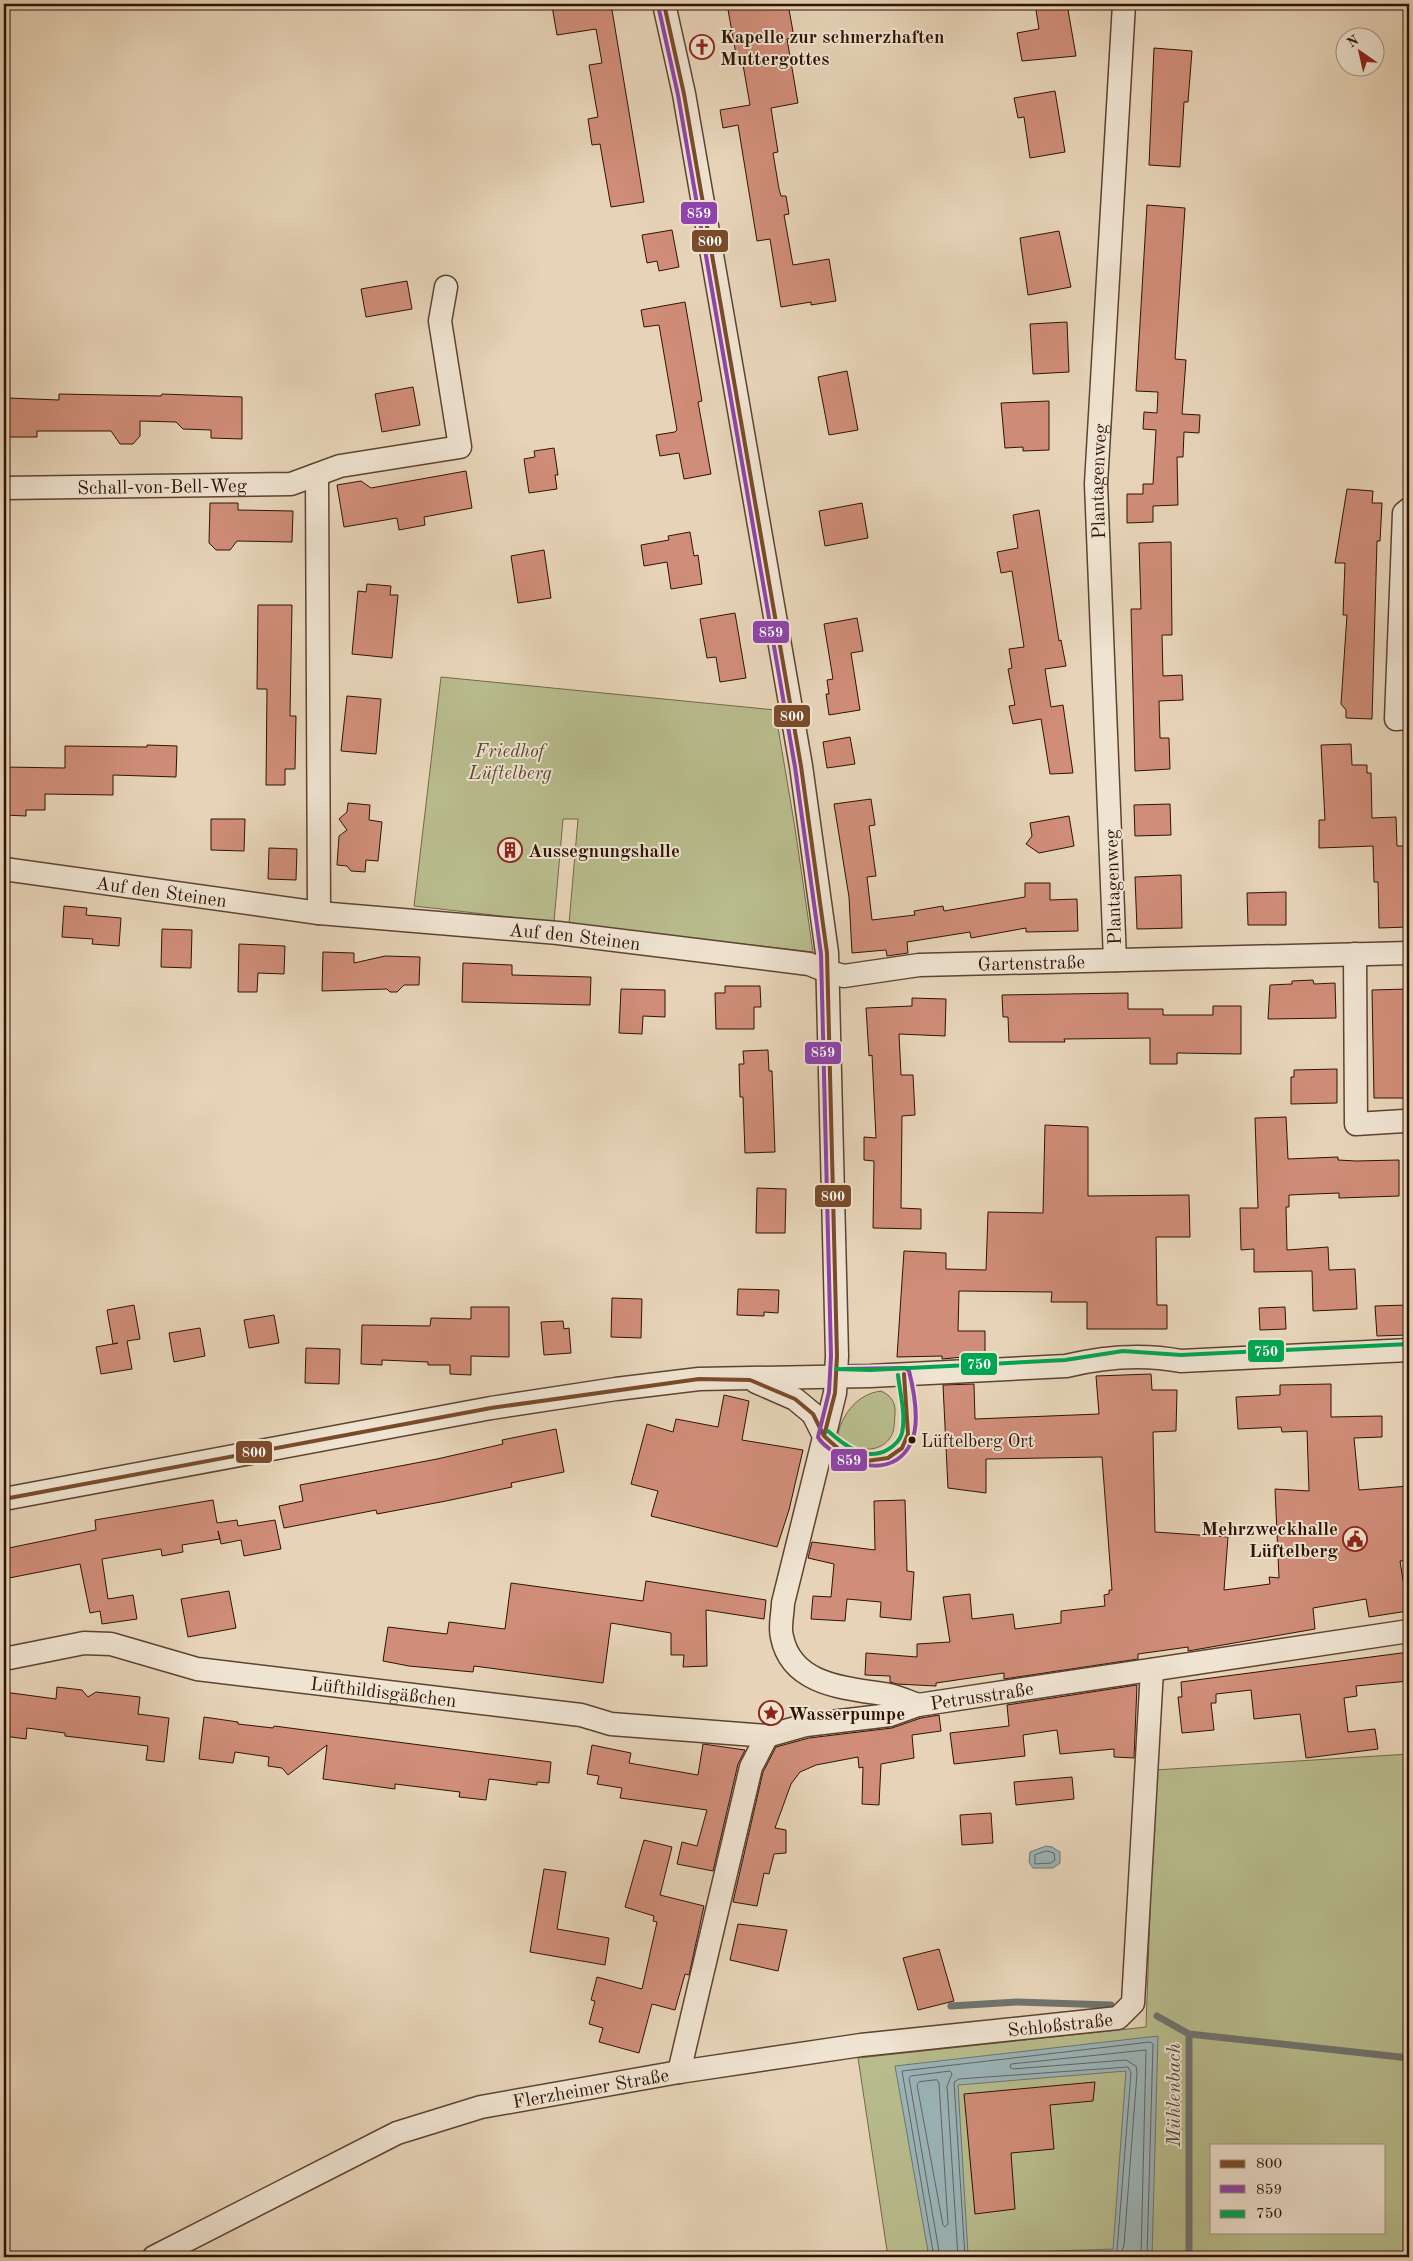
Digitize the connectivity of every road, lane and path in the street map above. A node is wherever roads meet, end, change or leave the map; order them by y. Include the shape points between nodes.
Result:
1 (664, 4) edge
2 (1124, 4) edge
3 (446, 287) dead end
4 (317, 475) junction
5 (4, 488) edge
6 (1409, 509) edge
7 (1409, 718) edge
8 (4, 869) edge
9 (319, 913) junction
10 (1409, 953) edge
11 (1355, 954) junction
12 (1115, 960) junction
13 (829, 972) junction
14 (1404, 1121) dead end
15 (1409, 1350) edge
16 (836, 1375) junction
17 (750, 1380) junction
18 (824, 1436) junction
19 (4, 1499) edge
20 (1409, 1631) edge
21 (4, 1659) edge
22 (1152, 1670) junction
23 (918, 1705) junction
24 (767, 1736) junction
25 (679, 2072) junction
26 (154, 2257) edge

1 - 13 street, Petrusstraße via 684,94 800,756
2 - 12 street, Plantagenweg via 1096,484
3 - 4 street, Schall-von-Bell-Weg via 440,321 460,447 340,466
4 - 5 street, Schall-von-Bell-Weg via 291,484
4 - 9 street
6 - 7 street via 1404,513 1396,719
8 - 9 street, Auf den Steinen
9 - 13 street, Auf den Steinen via 568,934 809,964
10 - 11 street, Gartenstraße
11 - 12 street, Gartenstraße
11 - 14 street via 1356,1124
12 - 13 street, Gartenstraße via 919,966 844,976
13 - 16 street, Petrusstraße
15 - 16 street via 1181,1361 1162,1358 1092,1360 1066,1366
16 - 17 street
16 - 18 street, Petrusstraße via 836,1393
17 - 18 street via 795,1399 813,1414
17 - 19 street via 699,1379 491,1408
18 - 23 street, Petrusstraße via 783,1603 781,1635 786,1652 799,1669 814,1678 846,1689 891,1695
20 - 22 street, Petrusstraße
21 - 24 street, Lüfthildisgäßchen via 84,1643 111,1644 196,1669 581,1715 611,1724
22 - 23 street, Petrusstraße
22 - 25 street, Schloßstraße via 1133,2003 1118,2018 861,2046
23 - 24 street via 890,1715 806,1725
24 - 25 street, Flerzheimer Straße via 751,1767
25 - 26 street, Flerzheimer Straße via 481,2107 397,2133

